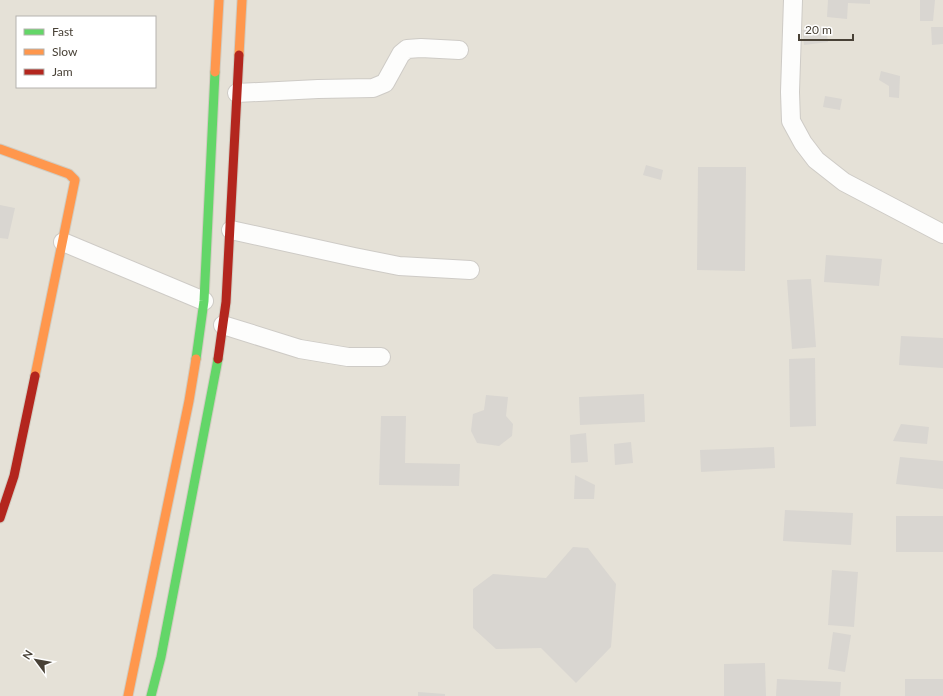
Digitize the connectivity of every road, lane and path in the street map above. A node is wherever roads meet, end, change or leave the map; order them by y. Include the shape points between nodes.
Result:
1 (219, 0) edge
2 (242, 0) edge
3 (793, 0) edge
4 (459, 50) dead end
5 (238, 93) junction
6 (0, 149) edge
7 (231, 230) junction
8 (943, 234) edge
9 (62, 242) junction
10 (470, 270) dead end
11 (204, 301) junction
12 (223, 325) junction
13 (381, 357) dead end
14 (0, 518) edge
15 (128, 696) edge
16 (151, 696) edge

1 - 11 main road
2 - 5 main road
3 - 8 street via 791,121 803,143 816,160 844,182
4 - 5 street via 407,49 401,54 385,83 373,88
5 - 7 main road
6 - 9 main road via 69,174 75,180
7 - 10 street via 399,266
7 - 12 main road
9 - 11 street
9 - 14 main road via 14,476
11 - 15 main road via 200,339
12 - 13 street via 300,349 348,357
12 - 16 main road via 164,641

